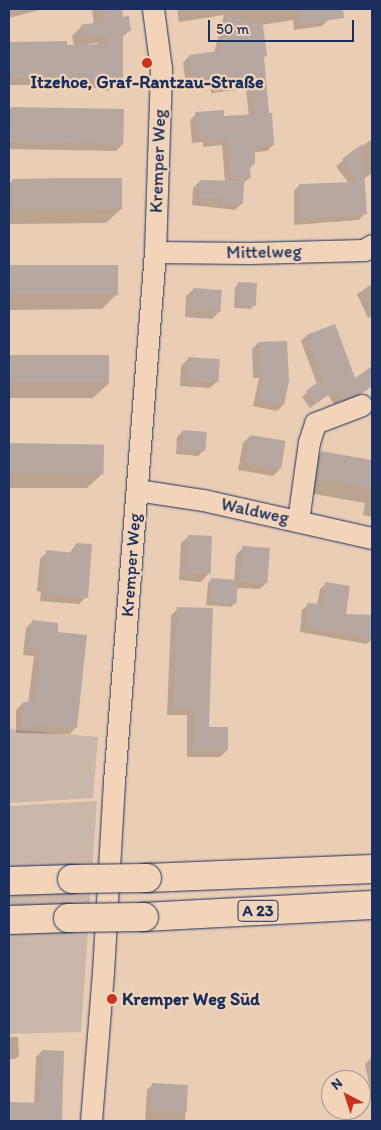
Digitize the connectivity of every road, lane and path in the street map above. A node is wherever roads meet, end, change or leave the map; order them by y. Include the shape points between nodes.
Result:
1 (153, 9) edge
2 (372, 245) edge
3 (155, 252) junction
4 (362, 405) dead end
5 (137, 490) junction
6 (298, 521) junction
7 (372, 538) edge
8 (372, 869) edge
9 (9, 881) edge
10 (372, 904) edge
11 (9, 920) edge
12 (91, 1121) edge

1 - 3 street, Kremper Weg via 161,70
2 - 3 street, Mittelweg via 364,250
3 - 5 street, Kremper Weg
4 - 6 street via 315,424 309,442
5 - 6 street, Waldweg
5 - 12 street, Kremper Weg
6 - 7 street, Waldweg
8 - 9 highway, A 23, bridge
10 - 11 highway, A 23, bridge via 144,917

